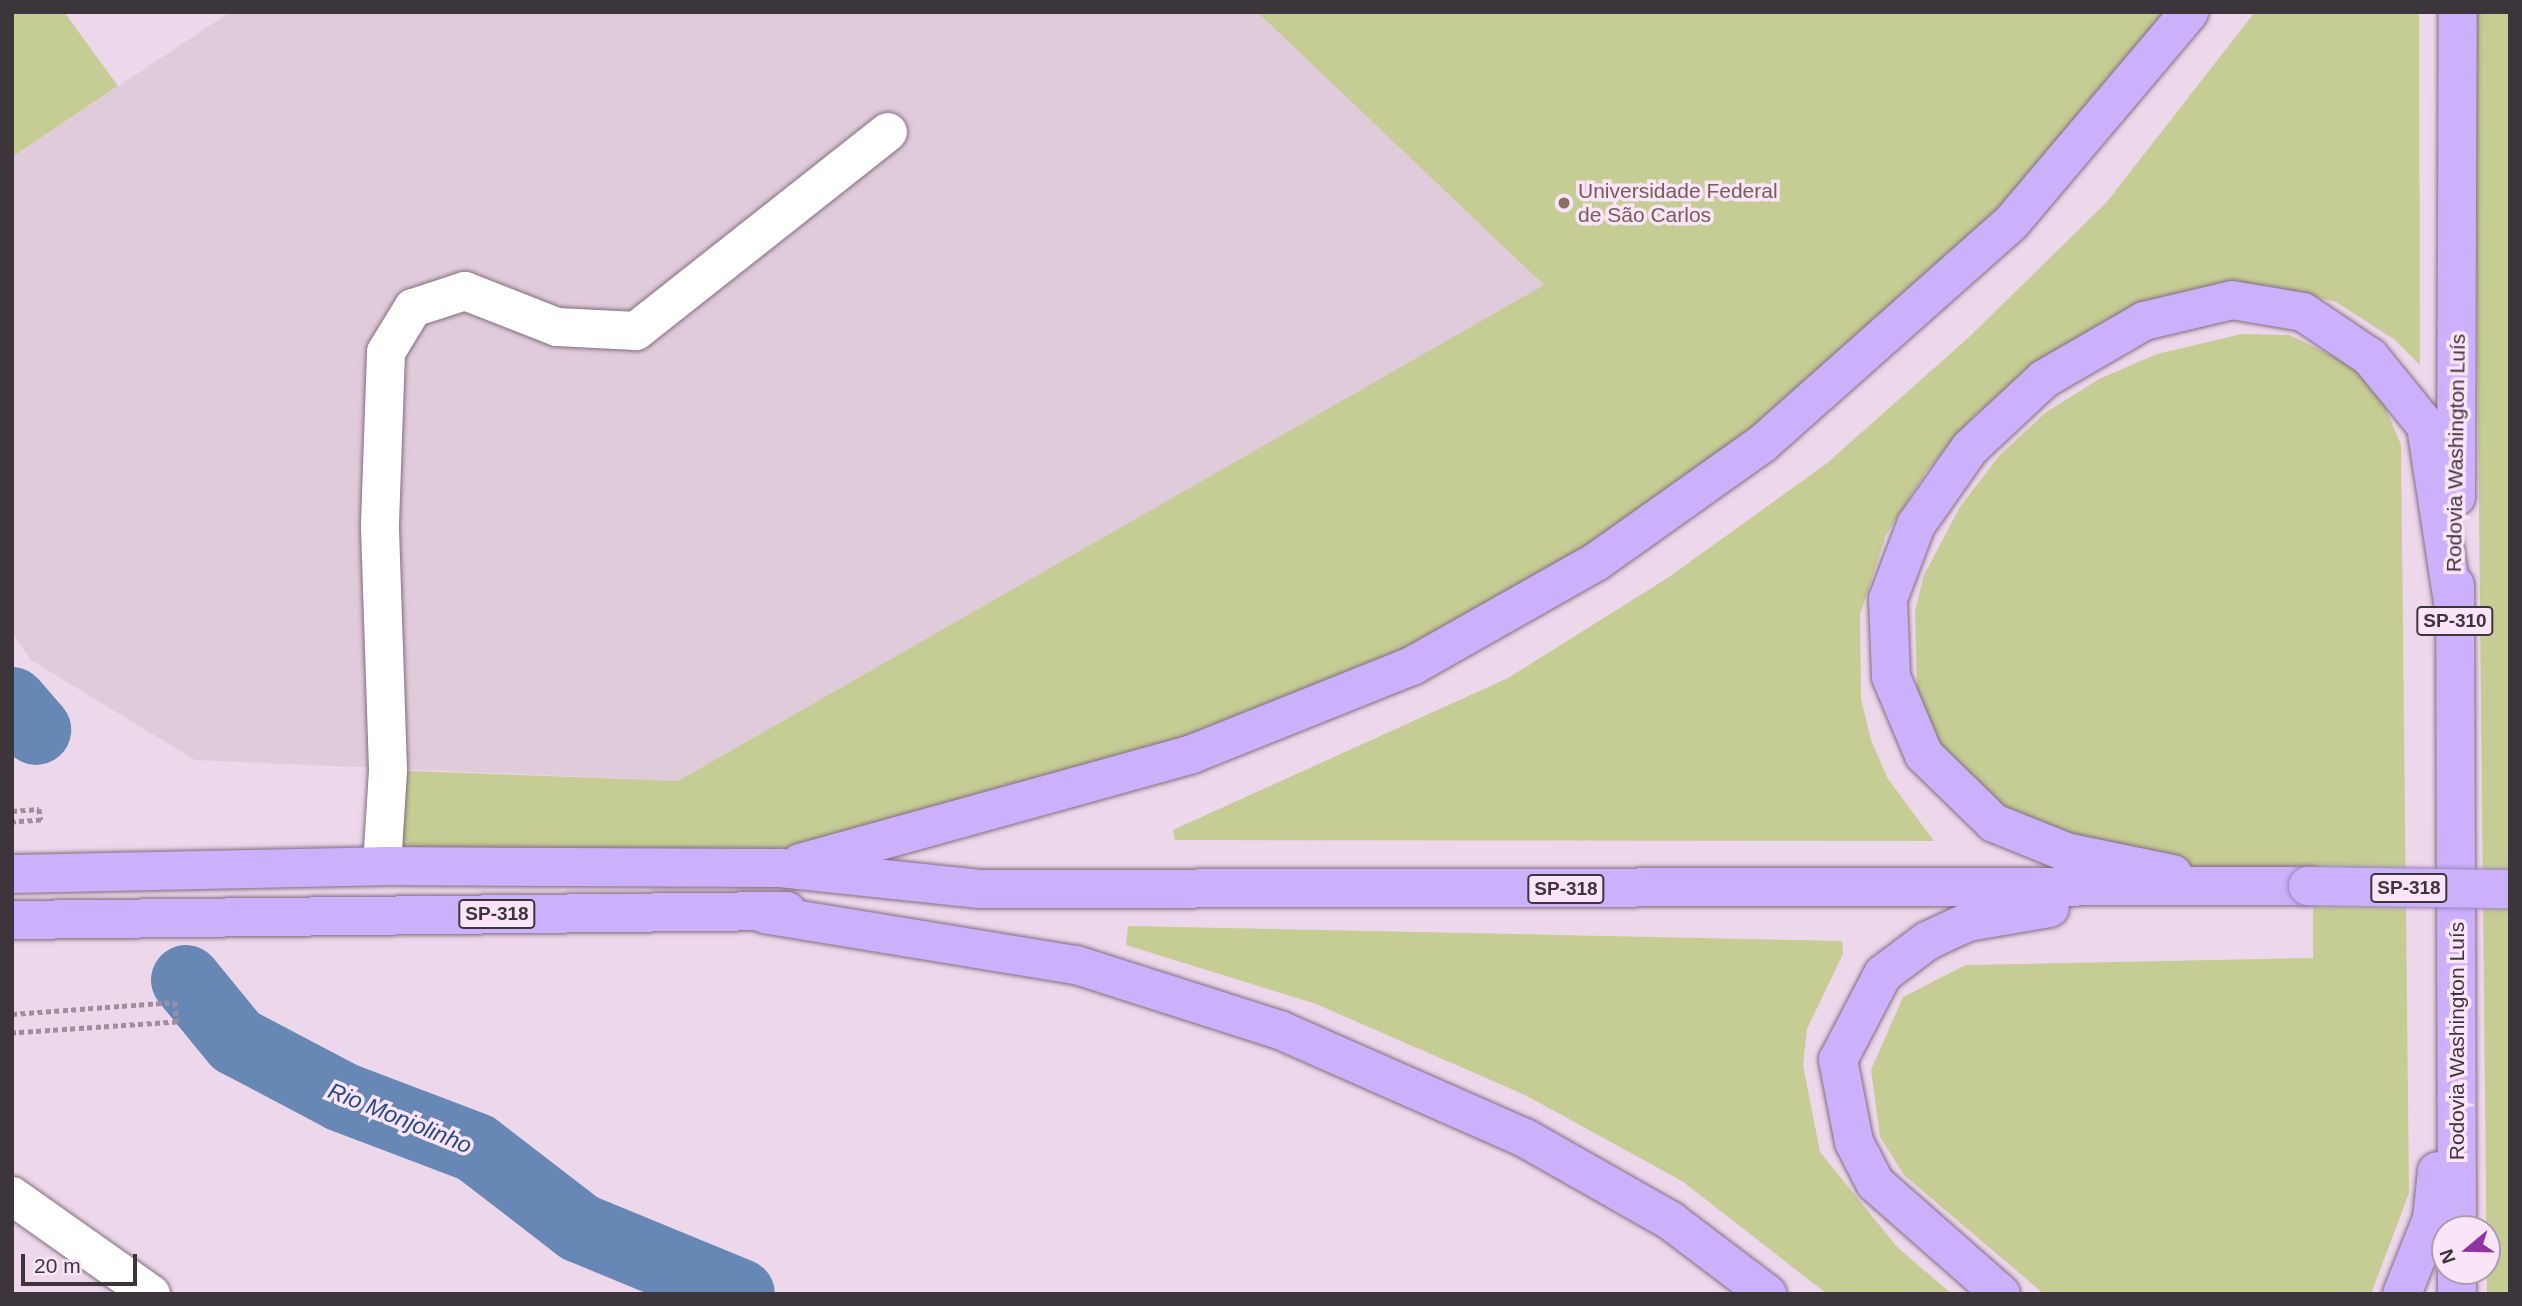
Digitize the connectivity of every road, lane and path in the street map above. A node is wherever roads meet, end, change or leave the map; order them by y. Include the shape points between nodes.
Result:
1 (2189, 12) edge
2 (2458, 12) edge
3 (888, 132) dead end
4 (2454, 610) junction
5 (12, 811) edge
6 (12, 822) edge
7 (382, 866) junction
8 (780, 868) junction
9 (12, 873) edge
10 (2240, 888) junction
11 (980, 889) junction
12 (2510, 889) edge
13 (2152, 890) junction
14 (764, 914) junction
15 (12, 920) edge
16 (2458, 963) junction
17 (12, 1014) edge
18 (12, 1033) edge
19 (12, 1196) edge
20 (2457, 1215) edge
21 (150, 1294) edge
22 (1766, 1294) edge
23 (2001, 1294) edge
24 (2402, 1294) edge

1 - 8 highway via 2011,223 1762,444 1597,562 1412,666 1192,754
2 - 4 highway, Rodovia Washington Luís / SP-310
3 - 7 lane via 636,331 557,327 465,291 414,308 386,352 380,524 388,769
4 - 10 highway via 2426,426 2370,357 2303,312 2232,300 2144,321 2044,379 1970,448 1916,525 1888,598 1891,677 1924,755 1993,822 2066,852
4 - 16 highway, Rodovia Washington Luís / SP-310
5 - 6 path via 40,809 41,820
7 - 8 highway, SP-318
7 - 9 highway, SP-318
8 - 11 highway, SP-318
10 - 12 highway, SP-318, bridge
10 - 13 highway, SP-318
11 - 13 highway, SP-318
11 - 14 highway, SP-318
13 - 23 highway via 1968,922 1927,942 1883,974 1838,1060 1854,1142 1875,1183
14 - 15 highway, SP-318
14 - 22 highway via 1076,965 1280,1030 1525,1138 1671,1221
16 - 20 highway, Rodovia Washington Luís / SP-310
16 - 24 highway via 2432,1219
17 - 18 path via 175,1002 177,1022
19 - 21 lane

